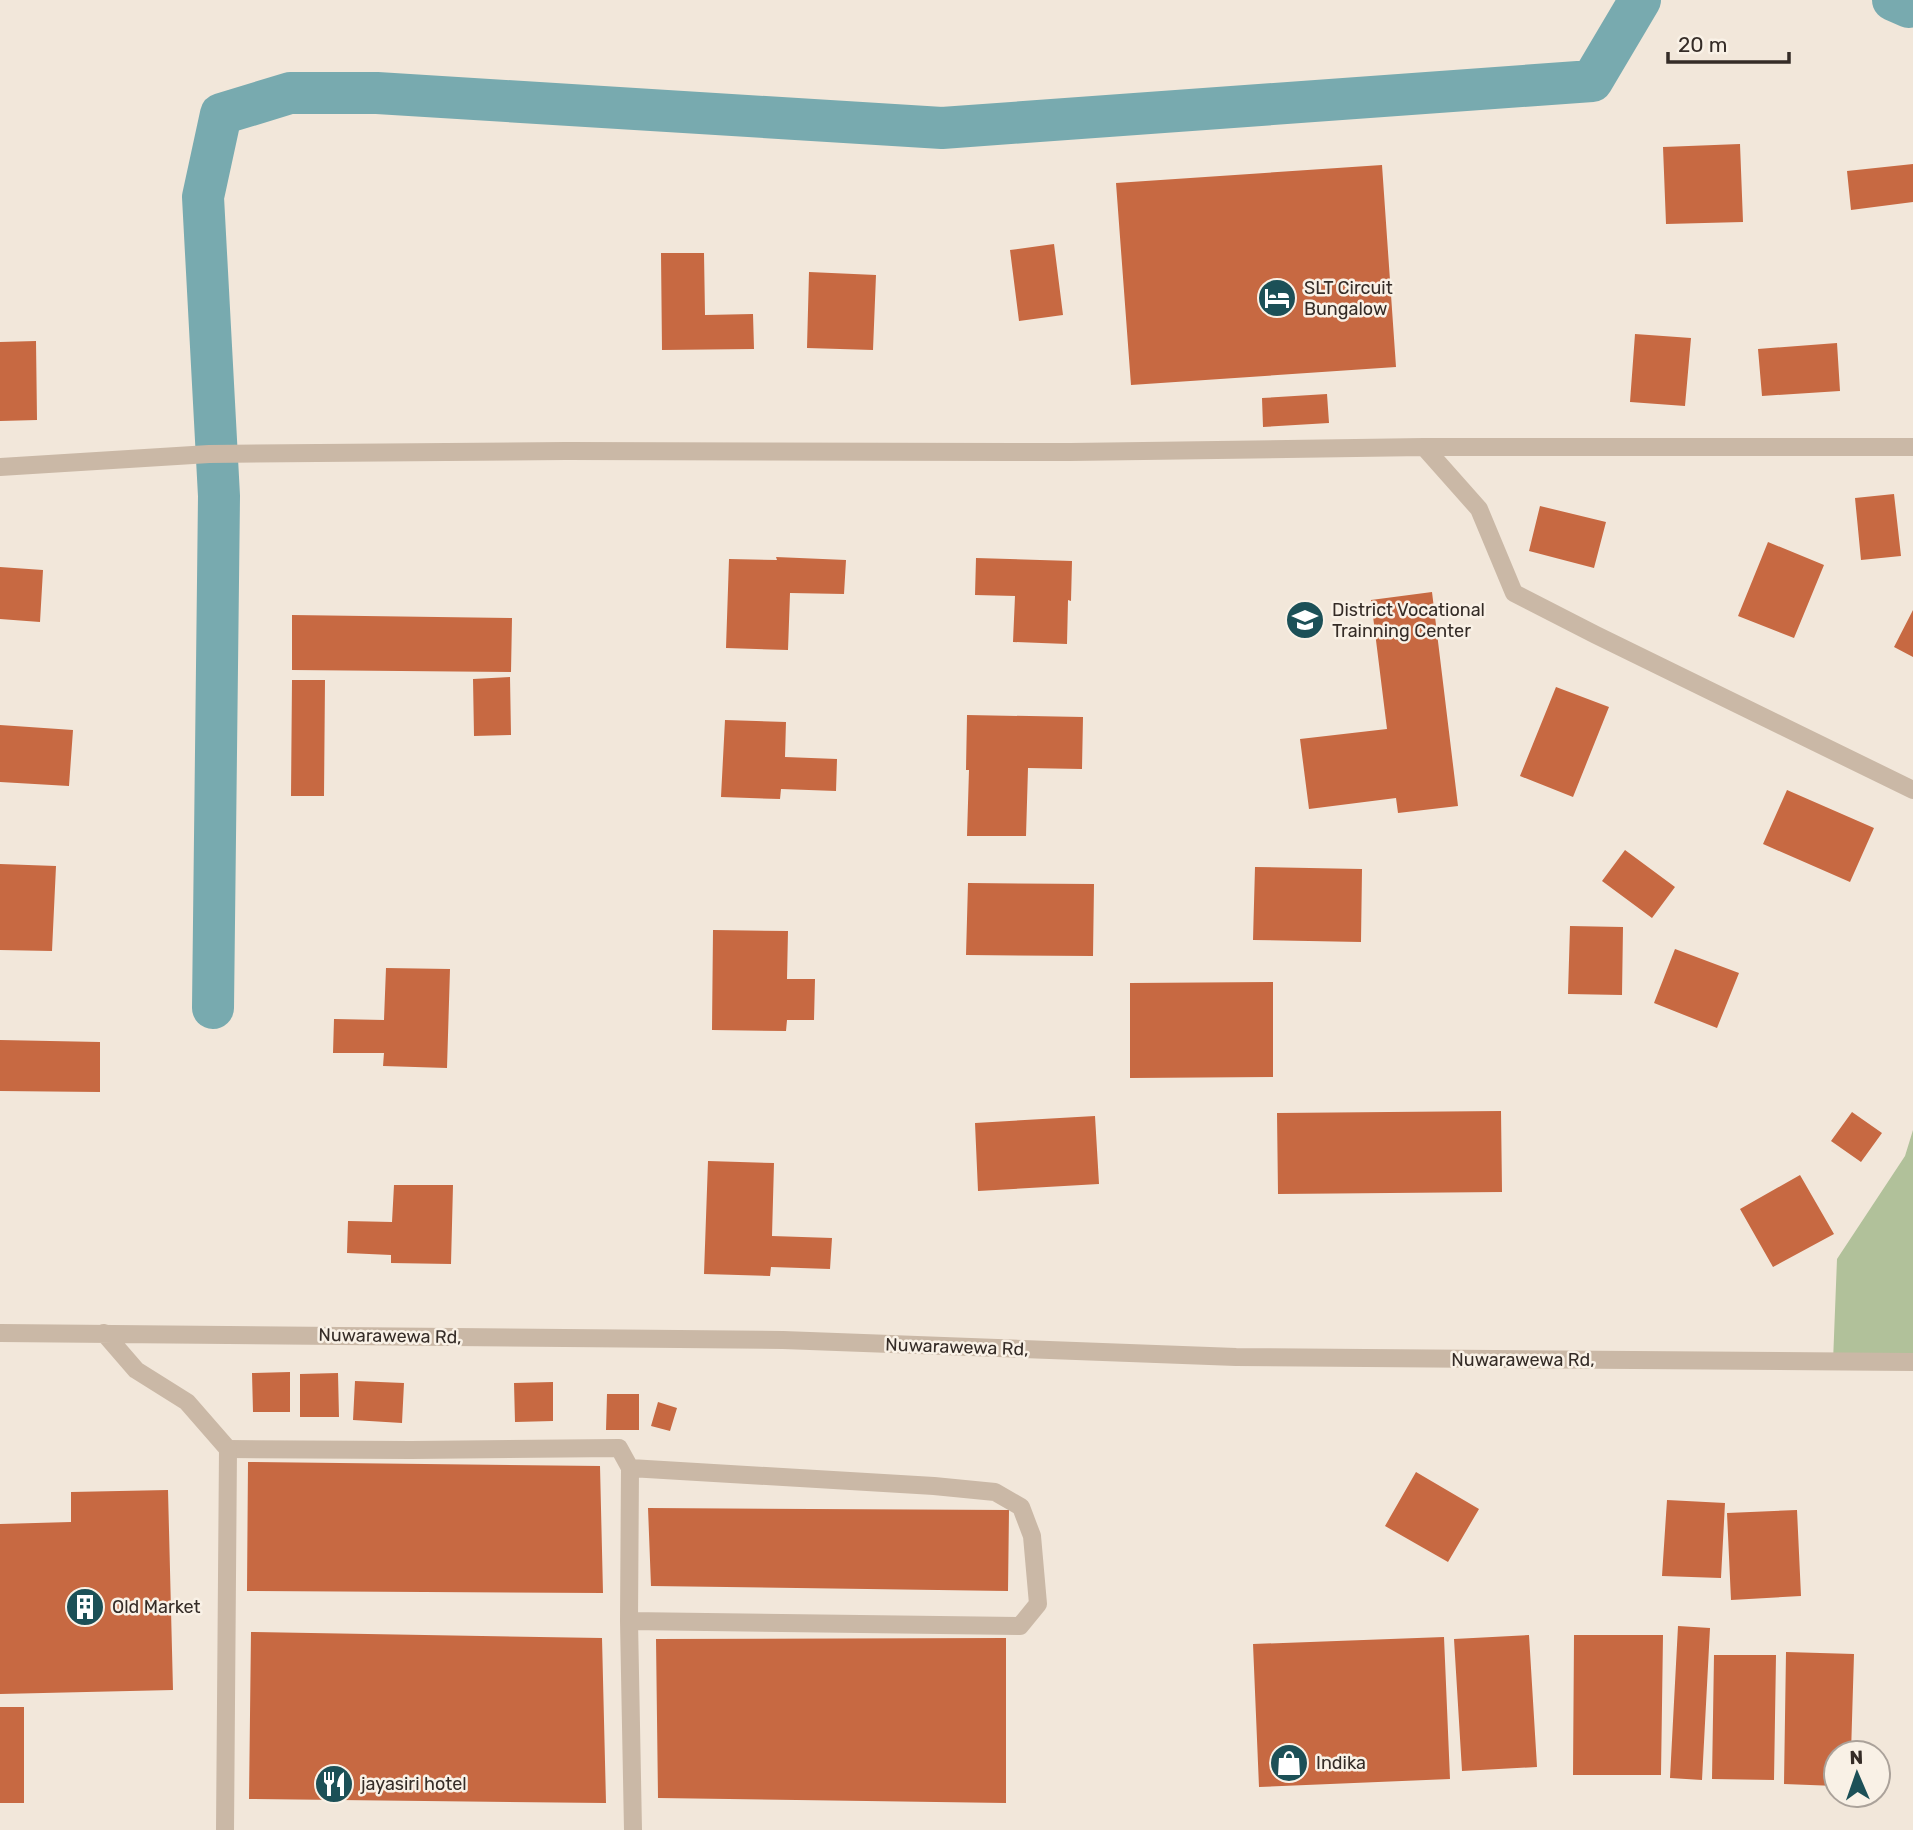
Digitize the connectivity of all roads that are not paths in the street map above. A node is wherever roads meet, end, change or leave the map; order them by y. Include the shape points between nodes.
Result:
1 (1424, 447) junction
2 (1913, 447) edge
3 (0, 467) edge
4 (1913, 790) edge
5 (0, 1333) edge
6 (104, 1333) junction
7 (1913, 1362) edge
8 (228, 1449) junction
9 (630, 1468) junction
10 (629, 1621) junction
11 (225, 1830) edge
12 (633, 1830) edge

1 - 2 street
1 - 3 street via 209,454
1 - 4 street via 1479,509 1514,593
5 - 6 street, Nuwarawewa Rd,
6 - 7 street, Nuwarawewa Rd, via 783,1340 1236,1357
6 - 8 street via 136,1370 187,1402
8 - 9 street via 619,1448
8 - 11 street
9 - 10 street
9 - 10 street via 995,1492 1021,1507 1032,1536 1038,1604 1020,1626
10 - 12 street

